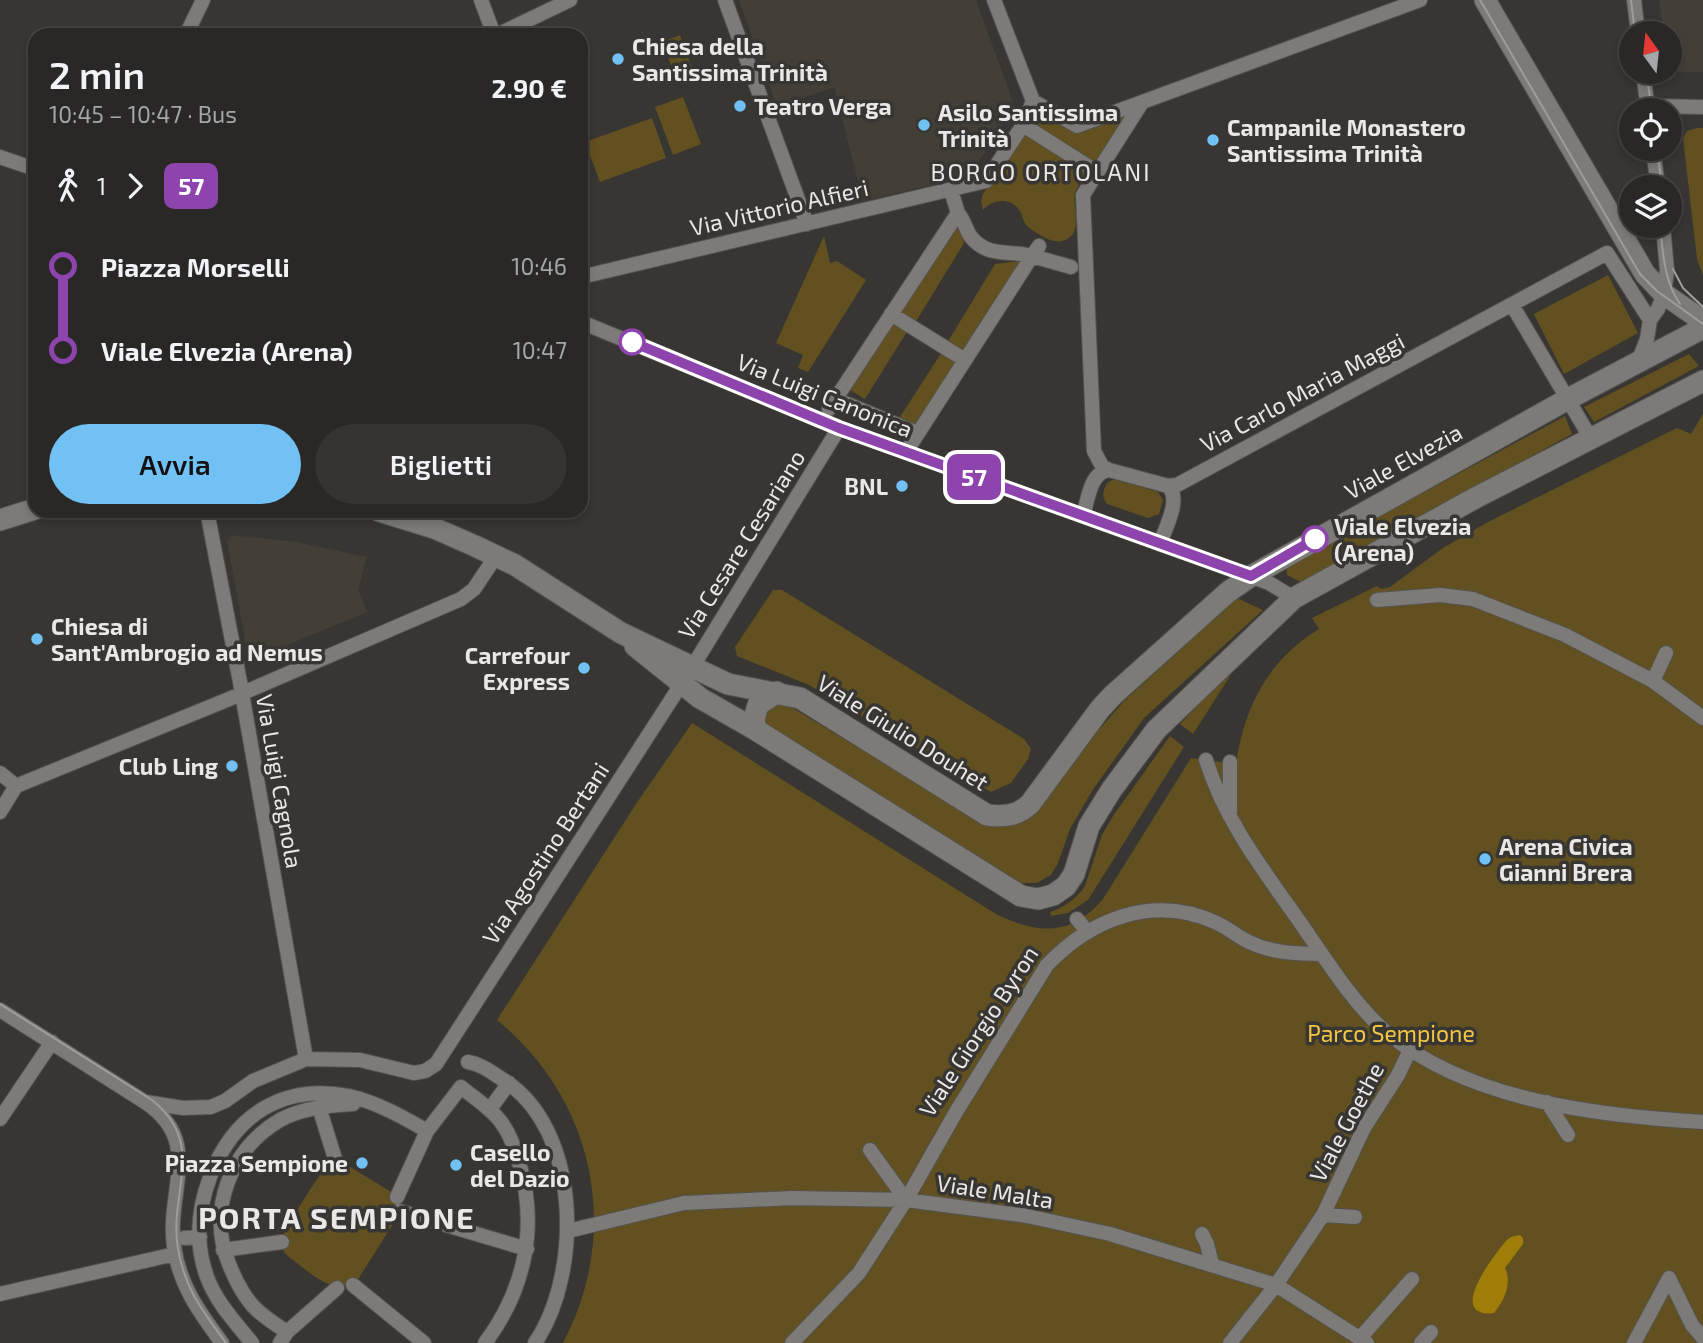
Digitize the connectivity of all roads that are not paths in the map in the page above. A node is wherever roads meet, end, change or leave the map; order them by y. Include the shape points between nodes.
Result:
1 (203, 0) edge
2 (481, 0) edge
3 (570, 0) edge
4 (725, 0) edge
5 (994, 0) edge
6 (1420, 0) edge
7 (1485, 0) edge
8 (1634, 0) edge
9 (1637, 21) edge
10 (189, 28) edge
11 (492, 28) edge
12 (510, 28) edge
13 (1033, 101) junction
14 (1141, 104) junction
15 (1682, 107) edge
16 (1703, 107) edge
17 (1023, 125) junction
18 (0, 157) edge
19 (28, 167) edge
20 (1097, 172) junction
21 (953, 197) dead end
22 (958, 213) junction
23 (807, 224) junction
24 (1664, 238) edge
25 (1036, 251) junction
26 (1071, 267) dead end
27 (588, 275) edge
28 (1664, 294) junction
29 (1512, 304) junction
30 (891, 314) junction
31 (1650, 320) junction
32 (1703, 321) edge
33 (588, 325) edge
34 (1703, 328) edge
35 (965, 360) junction
36 (1638, 362) junction
37 (1703, 381) edge
38 (1568, 399) junction
39 (839, 428) junction
40 (917, 433) junction
41 (1590, 437) junction
42 (906, 452) junction
43 (1109, 470) junction
44 (1168, 486) junction
45 (28, 511) edge
46 (1083, 516) junction
47 (208, 518) edge
48 (402, 518) edge
49 (0, 520) edge
50 (1160, 544) junction
51 (496, 556) junction
52 (1251, 576) junction
53 (1294, 598) junction
54 (1377, 600) dead end
55 (1665, 653) dead end
56 (687, 675) junction
57 (1653, 681) junction
58 (777, 692) junction
59 (242, 693) junction
60 (1703, 718) edge
61 (756, 730) junction
62 (1206, 760) dead end
63 (1230, 762) dead end
64 (0, 773) edge
65 (16, 786) junction
66 (0, 812) edge
67 (1005, 816) joint
68 (1230, 817) junction
69 (1077, 919) dead end
70 (1087, 931) junction
71 (1322, 954) junction
72 (0, 1010) edge
73 (52, 1042) junction
74 (1410, 1050) junction
75 (306, 1059) junction
76 (468, 1062) dead end
77 (509, 1083) junction
78 (145, 1101) junction
79 (1547, 1102) junction
80 (318, 1107) junction
81 (386, 1110) junction
82 (489, 1110) junction
83 (0, 1119) edge
84 (1703, 1122) edge
85 (427, 1131) junction
86 (1567, 1135) dead end
87 (870, 1150) dead end
88 (336, 1162) dead end
89 (906, 1200) junction
90 (1322, 1215) junction
91 (1355, 1217) dead end
92 (568, 1231) junction
93 (1202, 1234) dead end
94 (200, 1237) junction
95 (184, 1238) dead end
96 (282, 1242) dead end
97 (527, 1249) junction
98 (223, 1250) junction
99 (176, 1254) junction
100 (1212, 1264) junction
101 (1412, 1279) dead end
102 (353, 1284) dead end
103 (1276, 1285) junction
104 (337, 1288) dead end
105 (0, 1294) edge
106 (283, 1337) edge
107 (1703, 1338) edge
108 (1364, 1340) edge
109 (222, 1343) edge
110 (251, 1343) edge
111 (424, 1343) edge
112 (485, 1343) edge
113 (535, 1343) edge
114 (792, 1343) edge
115 (1230, 1343) edge
116 (1634, 1343) edge

1 - 10 street
2 - 11 street
3 - 12 street
4 - 23 street
5 - 13 street
6 - 14 street
7 - 28 main road via 1645,274
8 - 9 street
13 - 14 street via 1077,126
13 - 17 street
14 - 20 street
15 - 16 street
17 - 20 street
17 - 23 street, Via Vittorio Alfieri via 986,181
18 - 19 street
20 - 43 street via 1083,195 1084,242 1094,451
21 - 22 street
22 - 25 street via 971,238 991,252
22 - 30 street
23 - 27 street, Via Vittorio Alfieri
24 - 28 street
25 - 26 street
25 - 35 street
28 - 31 street
28 - 32 main road
29 - 31 street, Via Carlo Maria Maggi via 1607,253
29 - 38 street
29 - 44 street, Via Carlo Maria Maggi
30 - 35 street
30 - 40 street via 832,404
31 - 36 street
33 - 39 street, Via Luigi Canonica
34 - 36 main road, Viale Elvezia
35 - 40 street
36 - 38 main road, Viale Elvezia
37 - 41 main road
38 - 41 street
38 - 52 main road, Viale Elvezia
39 - 42 street, Via Luigi Canonica
39 - 56 street, Via Cesare Cesariano
40 - 42 street
41 - 53 main road
42 - 46 street, Via Luigi Canonica
43 - 44 street
43 - 46 street via 1096,476
44 - 50 street via 1174,500
45 - 49 main road
46 - 50 street, Via Luigi Canonica
47 - 59 street, Via Luigi Cagnola
48 - 51 main road
50 - 52 street, Via Luigi Canonica
51 - 56 main road
51 - 59 street via 474,589 461,599
52 - 53 street, Via Luigi Canonica
52 - 67 main road, Viale Elvezia via 1113,695 1030,804
53 - 61 main road via 1163,720 1089,826 1066,886 1038,899 1021,896
54 - 57 street via 1440,595 1473,599 1565,635
55 - 57 street
56 - 58 main road, Viale Giulio Douhet
56 - 61 main road via 700,698
56 - 75 street, Via Agostino Bertani via 436,1064 420,1073 360,1060
57 - 60 street
58 - 61 main road via 758,705
58 - 67 main road, Viale Giulio Douhet via 812,705 987,815
59 - 65 street
59 - 75 street, Via Luigi Cagnola
62 - 68 street
63 - 68 street
64 - 65 street
65 - 66 street
68 - 71 street
69 - 70 street
70 - 71 street, Viale Giorgio Byron via 1114,918 1149,911 1183,913 1216,922 1250,942 1286,954
70 - 89 street, Viale Giorgio Byron via 1047,965
71 - 74 street via 1384,1030
72 - 73 street
73 - 78 street
73 - 83 street
74 - 79 street via 1454,1075
74 - 90 street, Viale Goethe via 1364,1128
75 - 78 street via 253,1081 211,1107 183,1108
76 - 77 street
77 - 82 street
77 - 92 street via 541,1117 552,1140 566,1193
78 - 99 street via 166,1118 179,1149 173,1222
79 - 84 street via 1644,1118
79 - 86 street
80 - 81 street via 358,1104
80 - 88 street
80 - 98 street via 265,1130 236,1162 220,1218
81 - 85 street
81 - 94 street via 349,1096 324,1094 294,1096 261,1110 238,1127 223,1147 202,1203
82 - 85 street via 461,1087
82 - 97 street via 509,1134 524,1181
85 - 97 street via 398,1204
87 - 89 street
89 - 92 street, Viale Malta via 792,1198 684,1203
89 - 100 street, Viale Malta via 1027,1216
89 - 114 street, Viale Giorgio Byron via 859,1273
90 - 91 street, Viale Goethe
90 - 103 street, Viale Goethe
92 - 113 street via 555,1298
93 - 100 street
94 - 95 street
94 - 110 street via 203,1264 220,1304
96 - 98 street
97 - 112 street via 512,1301
98 - 106 street via 252,1305
99 - 105 street
99 - 109 street via 191,1299
100 - 103 street, Viale Malta
101 - 108 street
102 - 111 street
103 - 108 street, Viale Malta
103 - 115 street, Viale Goethe
104 - 106 street
107 - 116 street via 1670,1278

